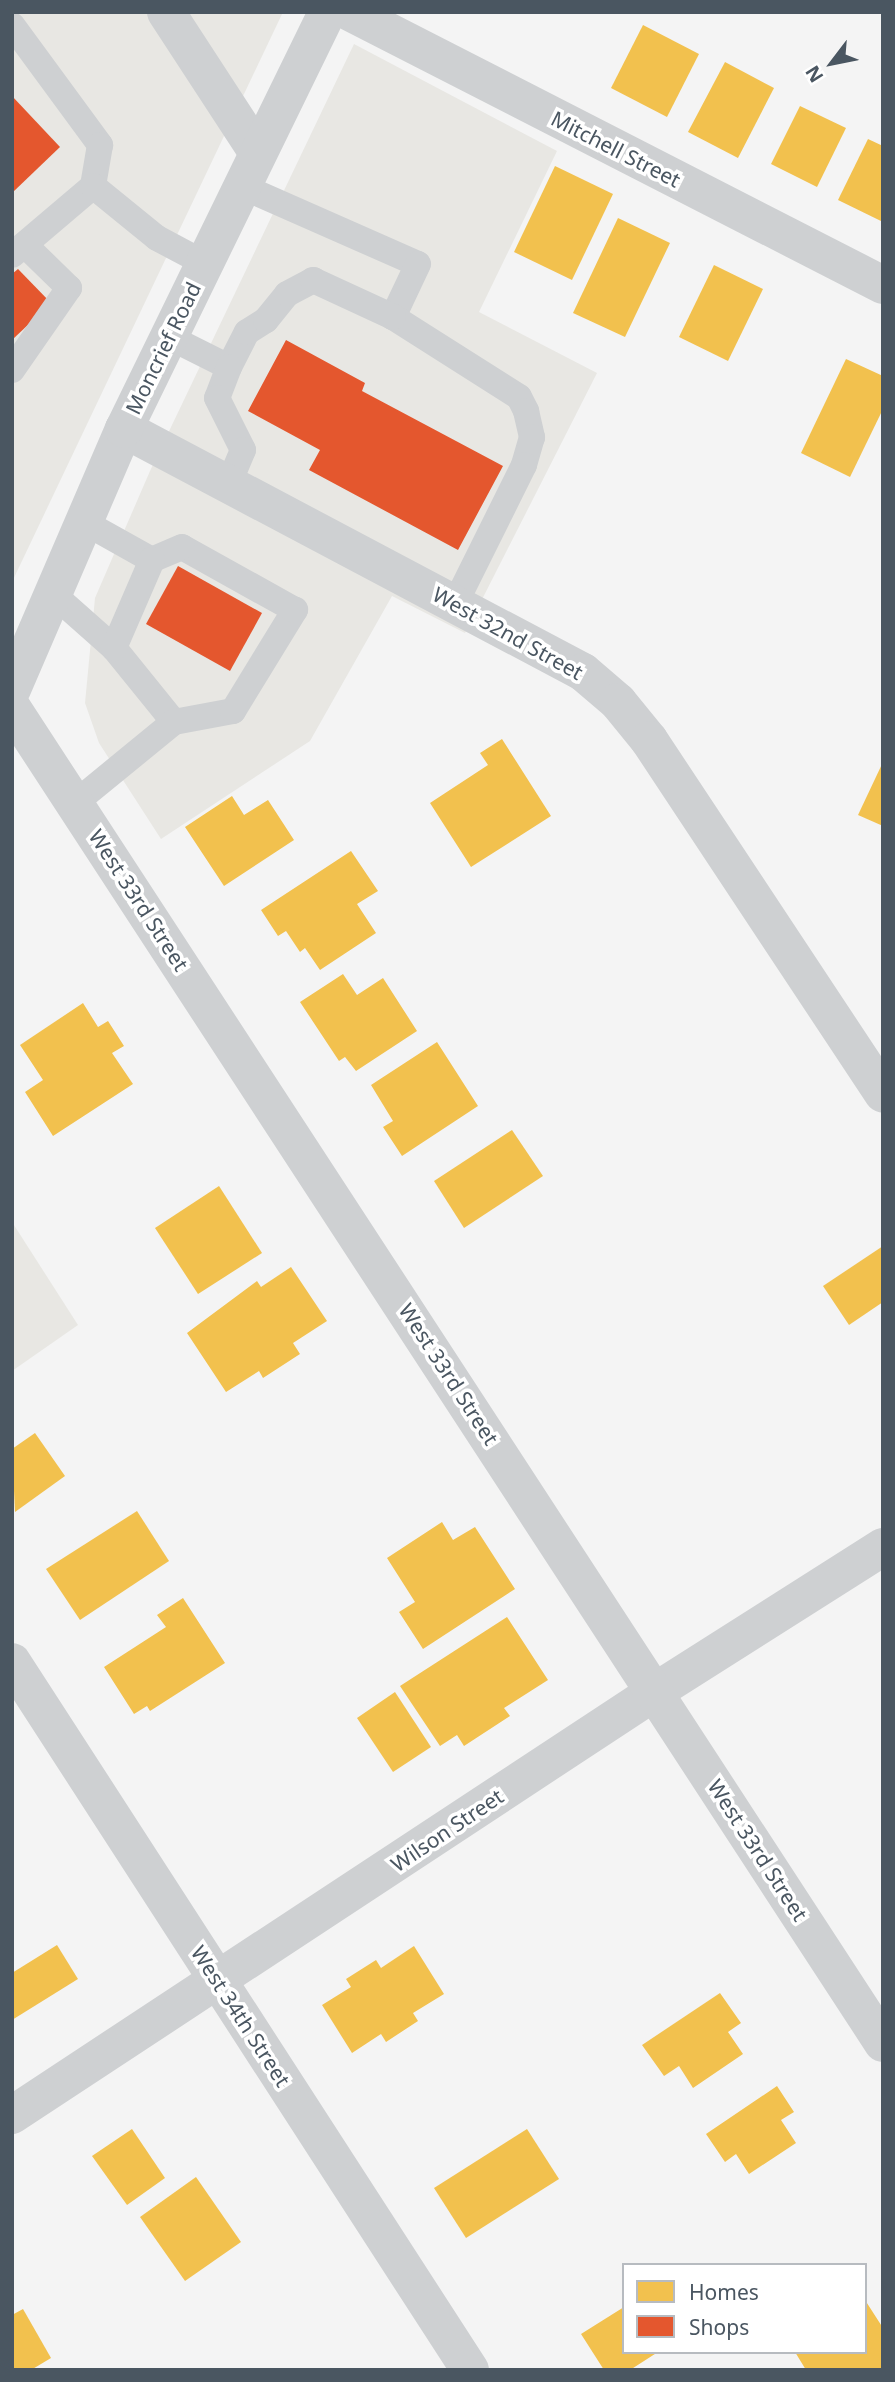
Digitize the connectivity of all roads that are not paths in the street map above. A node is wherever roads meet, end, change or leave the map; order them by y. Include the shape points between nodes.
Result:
1 (166, 12) edge
2 (327, 12) edge
3 (350, 12) edge
4 (12, 25) edge
5 (258, 153) junction
6 (93, 186) junction
7 (241, 187) junction
8 (19, 250) edge
9 (204, 263) junction
10 (883, 285) edge
11 (393, 317) junction
12 (169, 337) junction
13 (17, 353) edge
14 (229, 367) junction
15 (124, 429) junction
16 (230, 481) junction
17 (84, 522) junction
18 (152, 560) junction
19 (53, 594) junction
20 (456, 604) junction
21 (114, 648) junction
22 (12, 689) edge
23 (12, 708) edge
24 (174, 722) junction
25 (75, 803) junction
26 (883, 1093) edge
27 (883, 1547) edge
28 (12, 1662) edge
29 (656, 1691) junction
30 (218, 1981) junction
31 (883, 2043) edge
32 (12, 2115) edge
33 (470, 2370) edge

1 - 5 street
2 - 5 street, Moncrief Road
3 - 10 street, Mitchell Street
4 - 6 lane via 100,145
5 - 7 street, Moncrief Road
6 - 8 lane
6 - 9 lane via 157,238
7 - 9 street, Moncrief Road
7 - 11 lane via 418,264
8 - 13 lane via 69,288
9 - 12 street, Moncrief Road
11 - 14 lane via 313,280 287,294 266,320 247,332
11 - 20 lane via 519,397 532,437 524,465
12 - 14 lane
12 - 15 street, Moncrief Road
14 - 16 lane via 217,398 243,450
15 - 16 street, West 32nd Street
15 - 17 street, Moncrief Road
16 - 20 street, West 32nd Street
17 - 18 lane
17 - 19 street, Moncrief Road
18 - 21 lane
18 - 24 lane via 182,547 295,610 233,711
19 - 21 lane
19 - 22 street, Moncrief Road
20 - 26 street, West 32nd Street via 583,672 618,702 649,740
21 - 24 lane
23 - 25 street, West 33rd Street
24 - 25 lane
25 - 29 street, West 33rd Street
27 - 29 street, Wilson Street
28 - 30 street, West 34th Street
29 - 30 street, Wilson Street
29 - 31 street, West 33rd Street
30 - 32 street, Wilson Street
30 - 33 street, West 34th Street

